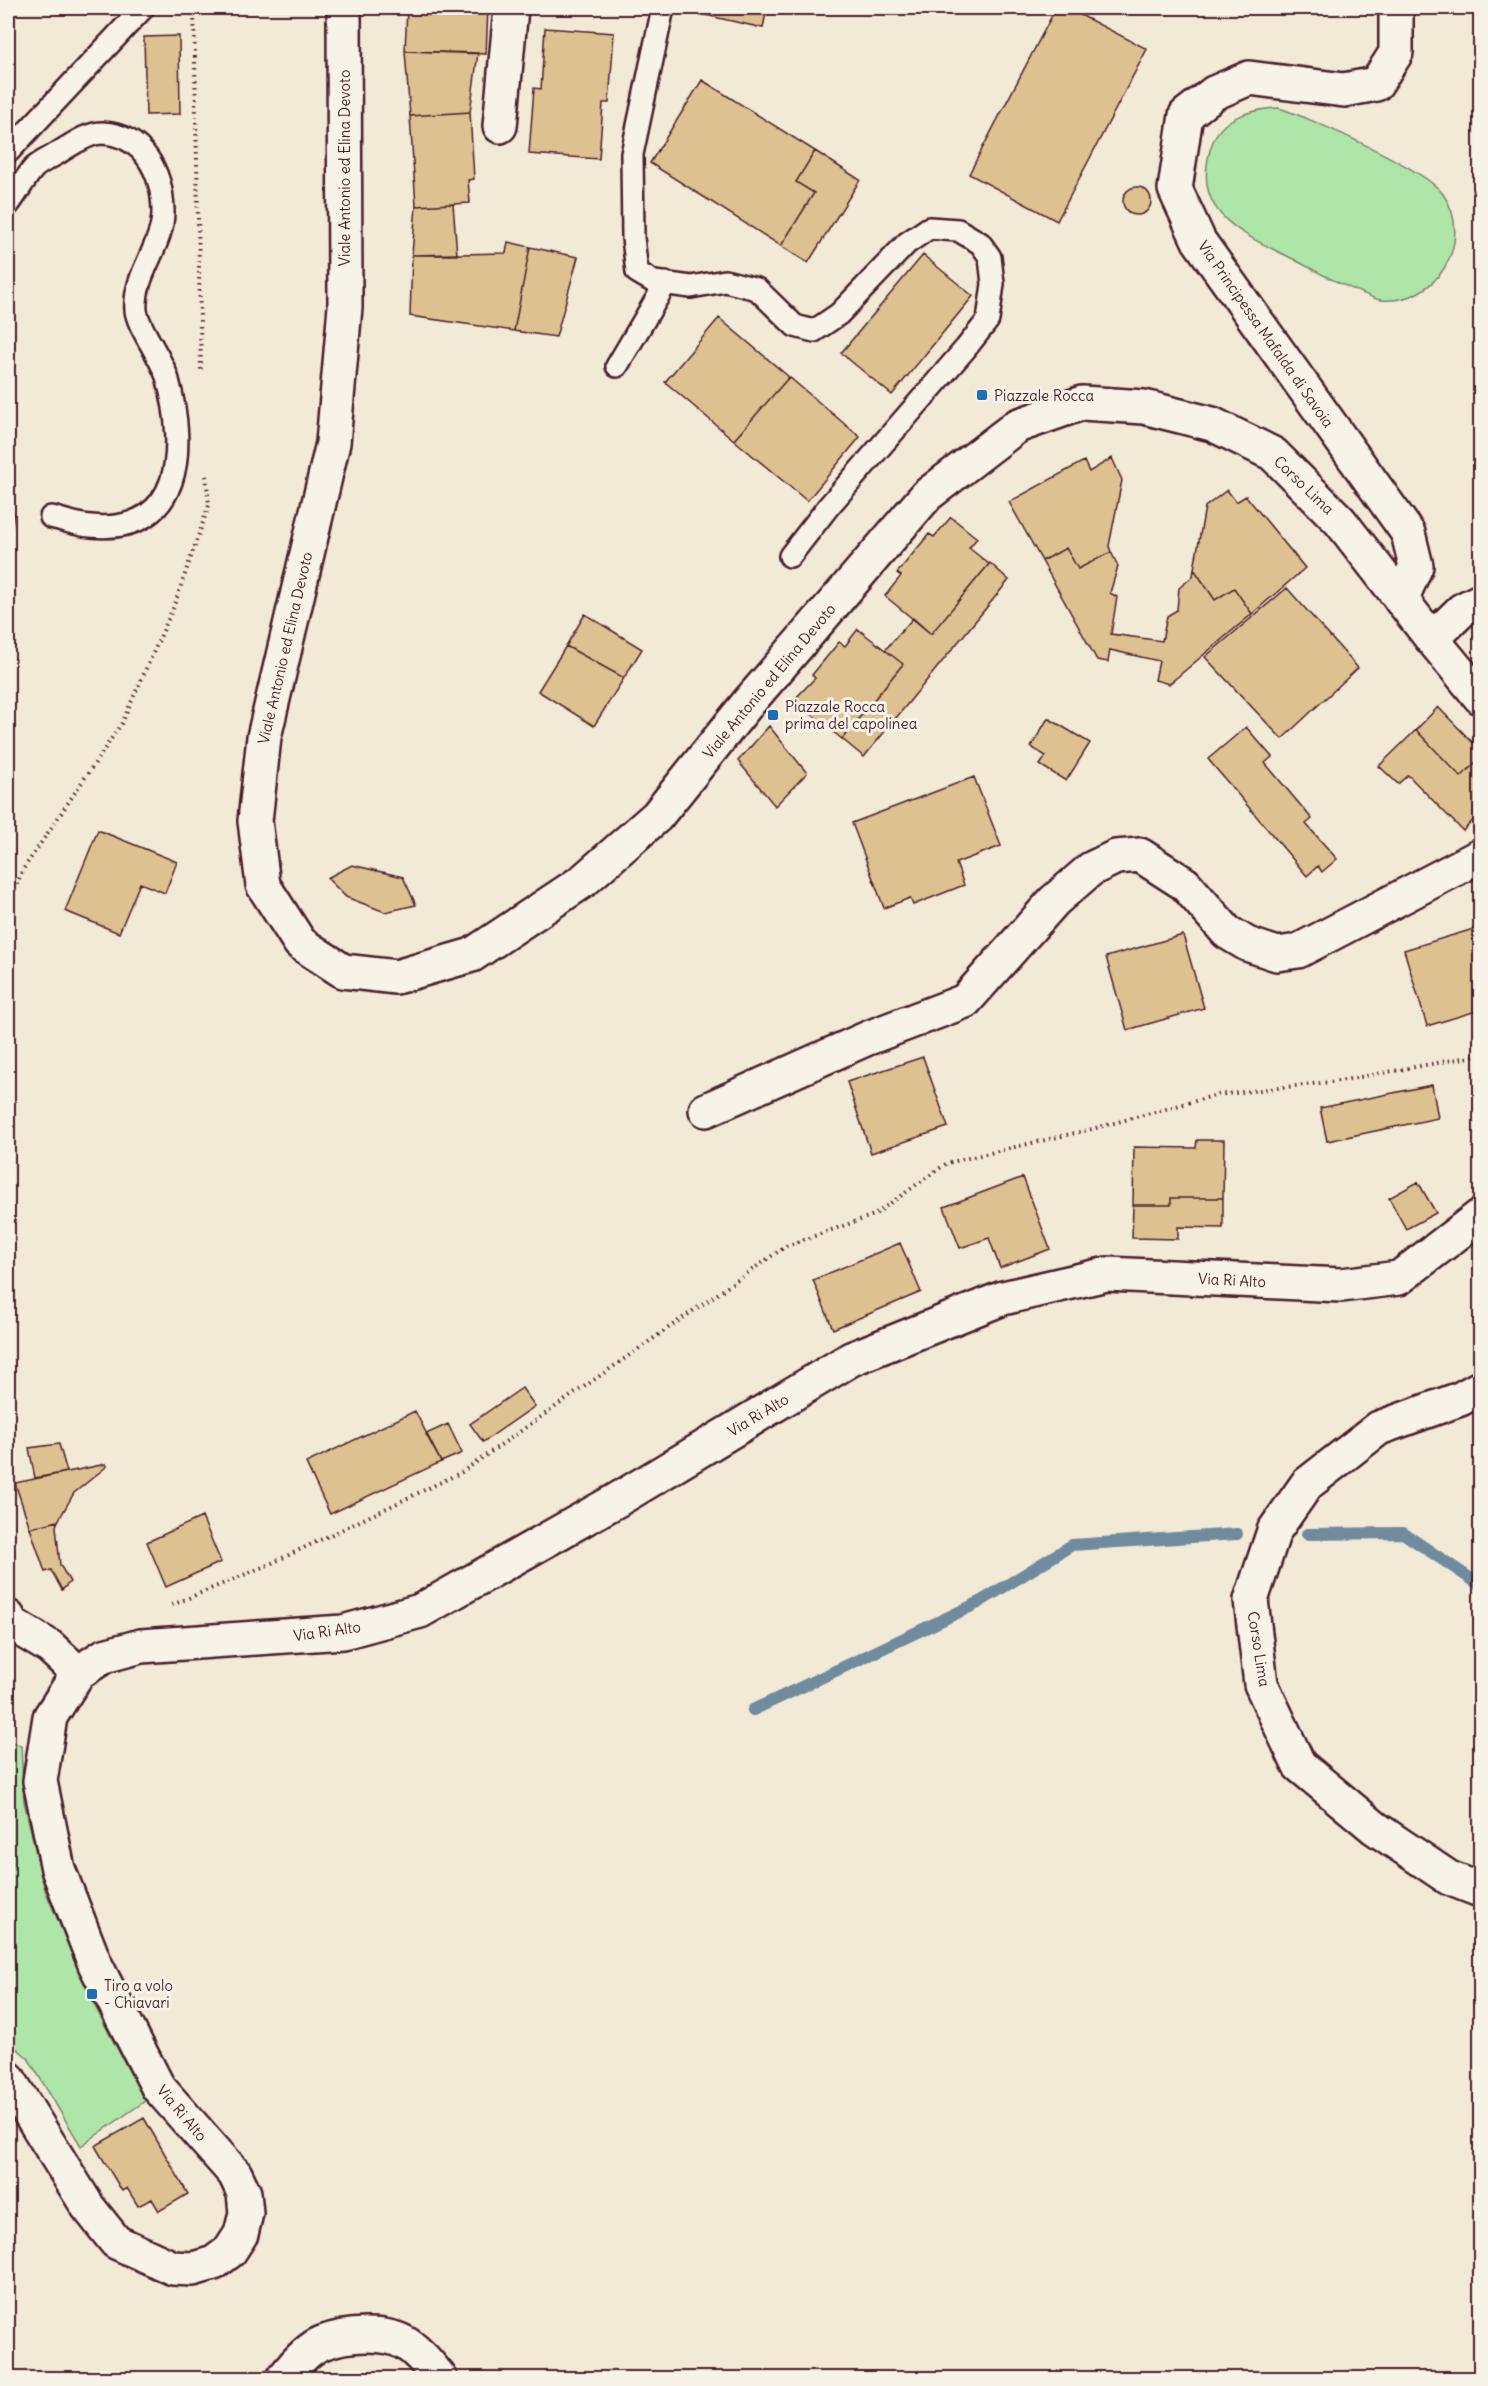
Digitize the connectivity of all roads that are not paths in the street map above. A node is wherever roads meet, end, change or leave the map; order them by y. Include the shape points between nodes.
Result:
1 (143, 8) edge
2 (344, 8) edge
3 (511, 8) edge
4 (663, 8) edge
5 (1396, 8) edge
6 (500, 126) dead end
7 (8, 152) edge
8 (8, 205) edge
9 (666, 283) junction
10 (617, 366) dead end
11 (1017, 426) joint
12 (51, 517) dead end
13 (790, 556) dead end
14 (1401, 600) junction
15 (1480, 602) edge
16 (1432, 639) junction
17 (1480, 697) edge
18 (1480, 856) edge
19 (706, 1110) dead end
20 (1480, 1216) edge
21 (1480, 1388) edge
22 (8, 1617) edge
23 (78, 1673) junction
24 (1480, 1890) edge
25 (8, 2078) edge
26 (285, 2379) edge
27 (440, 2379) edge

1 - 7 lane
2 - 11 street, Viale Antonio ed Elina Devoto via 345,308 333,443 264,737 255,821 263,885 300,943 342,971 396,976 472,955 583,882 657,816 748,703 927,495
3 - 6 street
4 - 9 lane via 632,154 637,272 654,282
5 - 14 street, Via Principessa Mafalda di Savoia via 1396,53 1376,84 1344,90 1249,78 1214,93 1186,115 1175,189 1199,241 1408,532 1416,566
8 - 12 lane via 34,168 79,140 101,133 139,145 151,162 160,187 163,212 159,238 138,285 136,312 168,379 178,436 174,474 164,502 141,519 91,526
9 - 10 lane
9 - 13 lane via 691,287 725,281 757,289 795,326 814,331 839,314 906,243 929,228 958,230 980,243 990,257 993,284 988,320
11 - 14 street, Corso Lima via 1082,403 1144,407 1212,424 1273,454 1340,521
14 - 16 street, Corso Lima
15 - 16 street via 1462,610
16 - 17 street, Corso Lima
18 - 19 street via 1298,951 1277,954 1227,932 1185,884 1140,855 1116,857 1090,869 1054,901 965,1001 868,1038
20 - 23 street, Via Ri Alto via 1399,1278 1341,1285 1107,1274 1003,1298 851,1359 617,1500 420,1611 343,1632 141,1647 104,1656
21 - 24 street, Corso Lima via 1379,1428 1307,1484 1274,1532 1251,1600 1262,1684 1299,1765 1384,1834 1449,1878
22 - 23 street via 10,1623 50,1647
23 - 25 street, Via Ri Alto via 50,1717 40,1781 58,1869 95,1964 158,2087 235,2174 244,2193 244,2224 230,2251 204,2266 172,2268 116,2242 88,2206
26 - 27 street via 293,2366 321,2343 385,2334 423,2356

